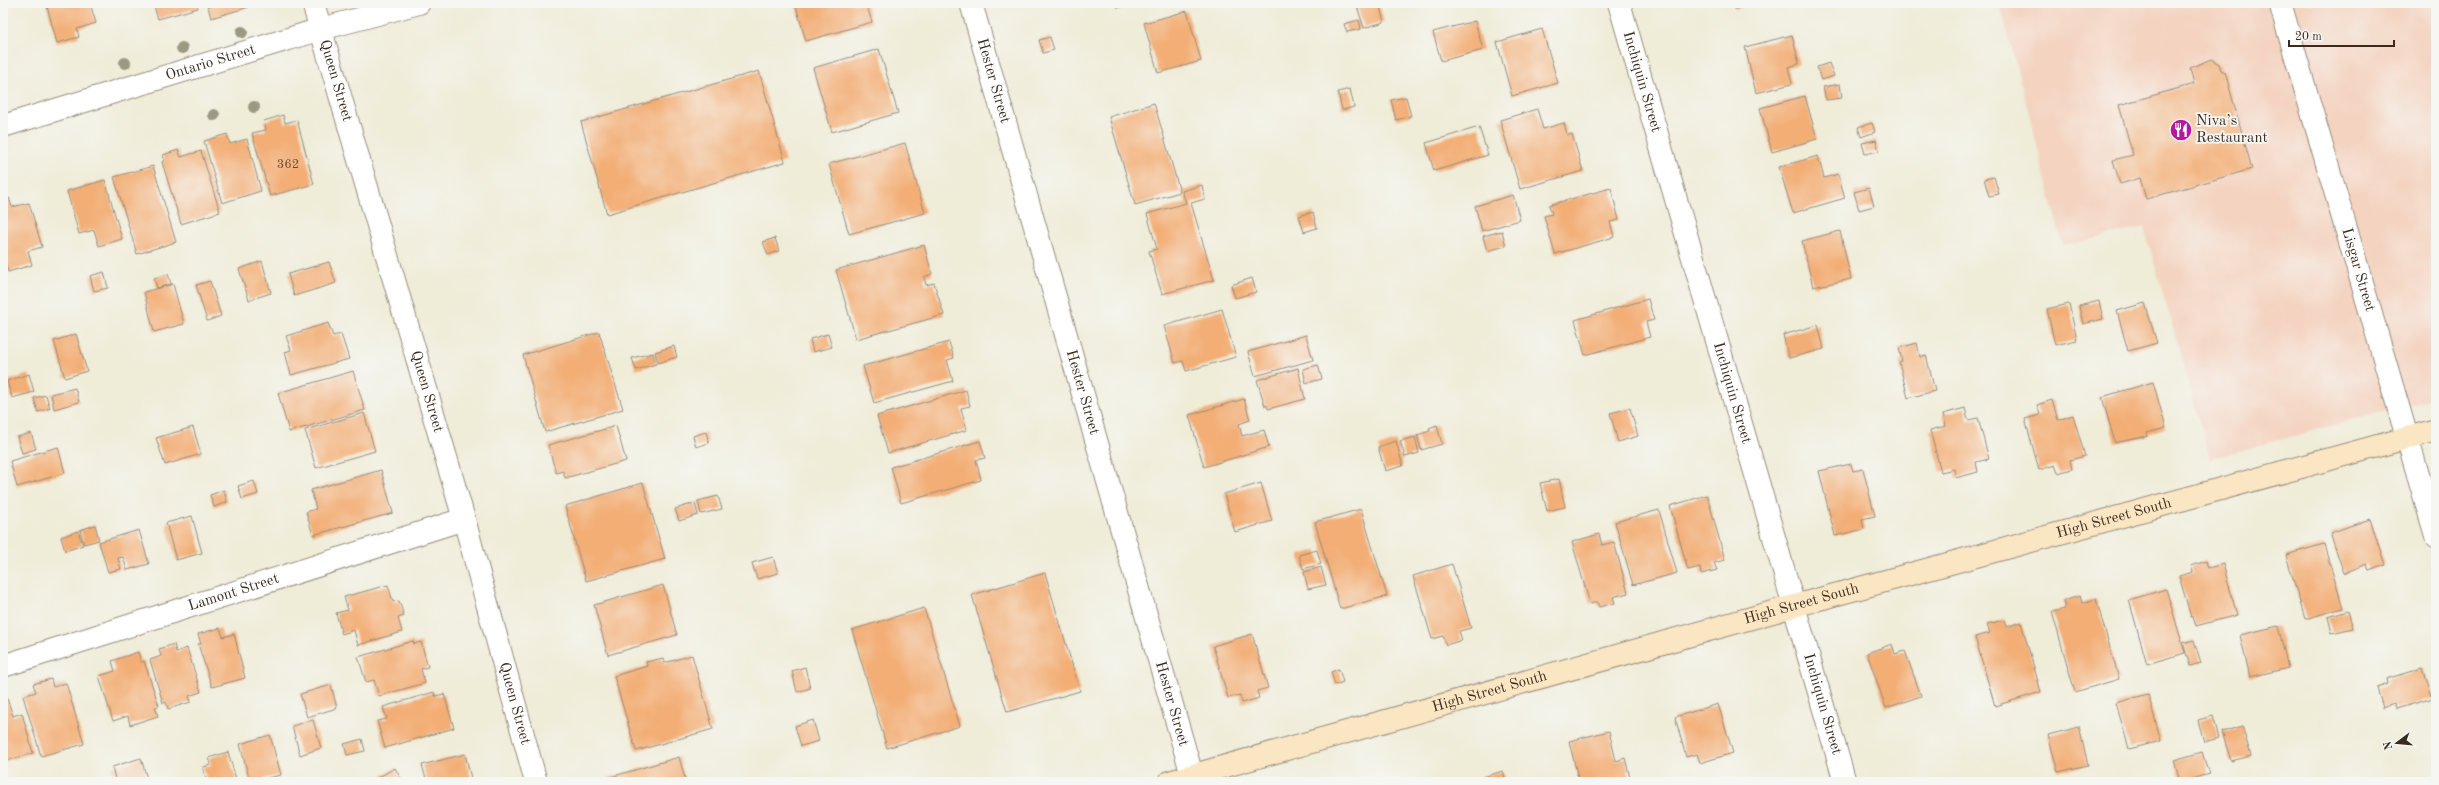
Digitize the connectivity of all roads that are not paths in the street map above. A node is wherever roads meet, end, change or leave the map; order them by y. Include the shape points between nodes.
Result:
1 (313, 3) edge
2 (419, 3) edge
3 (971, 3) edge
4 (1619, 3) edge
5 (2280, 3) edge
6 (321, 29) junction
7 (3, 126) edge
8 (2436, 430) edge
9 (2408, 438) junction
10 (464, 520) junction
11 (2436, 536) edge
12 (1794, 606) junction
13 (3, 666) edge
14 (1193, 779) edge
15 (536, 782) edge
16 (1169, 782) edge
17 (1845, 782) edge

1 - 6 street, Queen Street
2 - 6 street, Ontario Street
3 - 14 street, Hester Street
4 - 12 street, Inchiquin Street
5 - 9 street, Lisgar Street
6 - 7 street, Ontario Street
6 - 10 street, Queen Street
8 - 9 street, High Street South
9 - 11 street, Lisgar Street
9 - 12 street, High Street South
10 - 13 street, Lamont Street
10 - 15 street, Queen Street
12 - 14 street, High Street South
12 - 17 street, Inchiquin Street
14 - 16 street, High Street South

